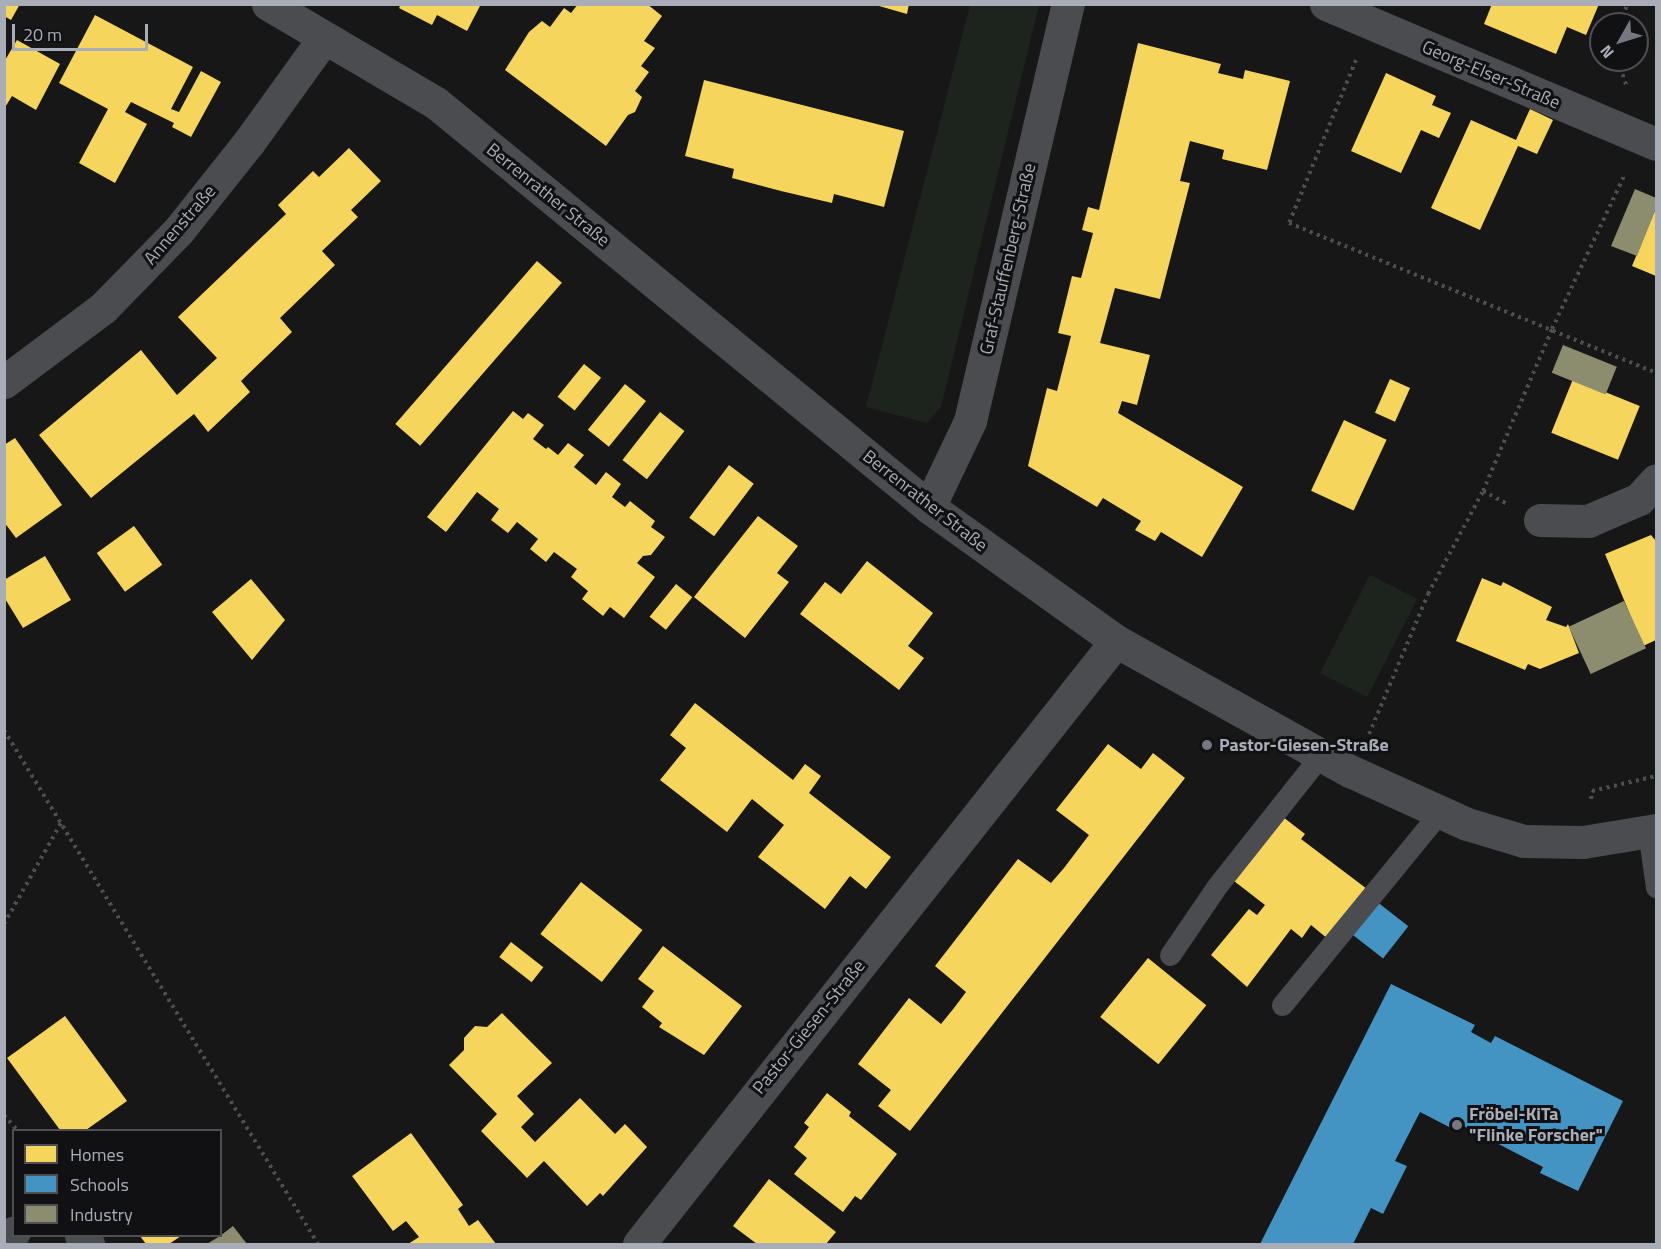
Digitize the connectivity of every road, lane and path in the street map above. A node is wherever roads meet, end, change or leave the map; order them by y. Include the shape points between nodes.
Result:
1 (268, 4) edge
2 (1068, 4) edge
3 (1326, 4) edge
4 (1371, 23) junction
5 (324, 38) junction
6 (1649, 141) edge
7 (1552, 329) junction
8 (1656, 373) edge
9 (4, 382) edge
10 (1656, 480) edge
11 (928, 507) junction
12 (1540, 520) dead end
13 (1116, 641) junction
14 (4, 730) edge
15 (1321, 755) junction
16 (1350, 771) junction
17 (1440, 812) junction
18 (61, 822) junction
19 (1652, 831) edge
20 (1656, 887) edge
21 (4, 924) edge
22 (1170, 956) dead end
23 (1282, 1005) dead end
24 (4, 1114) edge
25 (15, 1129) edge
26 (318, 1245) edge
27 (639, 1245) edge

1 - 5 street, Berrenrather Straße
2 - 11 street, Graf-Stauffenberg-Straße via 970,421
3 - 4 street, Georg-Elser-Straße
4 - 6 street, Georg-Elser-Straße
4 - 7 path via 1289,223
5 - 9 street, Annenstraße via 179,230 103,308
5 - 11 street, Berrenrather Straße via 436,103
6 - 7 path
7 - 8 path
7 - 16 path via 1483,490 1428,594 1377,719
10 - 12 street via 1639,499 1588,521
11 - 13 street, Berrenrather Straße
13 - 15 street, Berrenrather Straße
13 - 27 street, Pastor-Giesen-Straße
14 - 18 path
15 - 16 street, Berrenrather Straße
15 - 22 lane via 1217,886
16 - 17 street, Berrenrather Straße
17 - 19 street, Berrenrather Straße via 1524,841 1583,842
17 - 23 lane
18 - 21 path
18 - 26 path
19 - 20 lane
24 - 25 path

